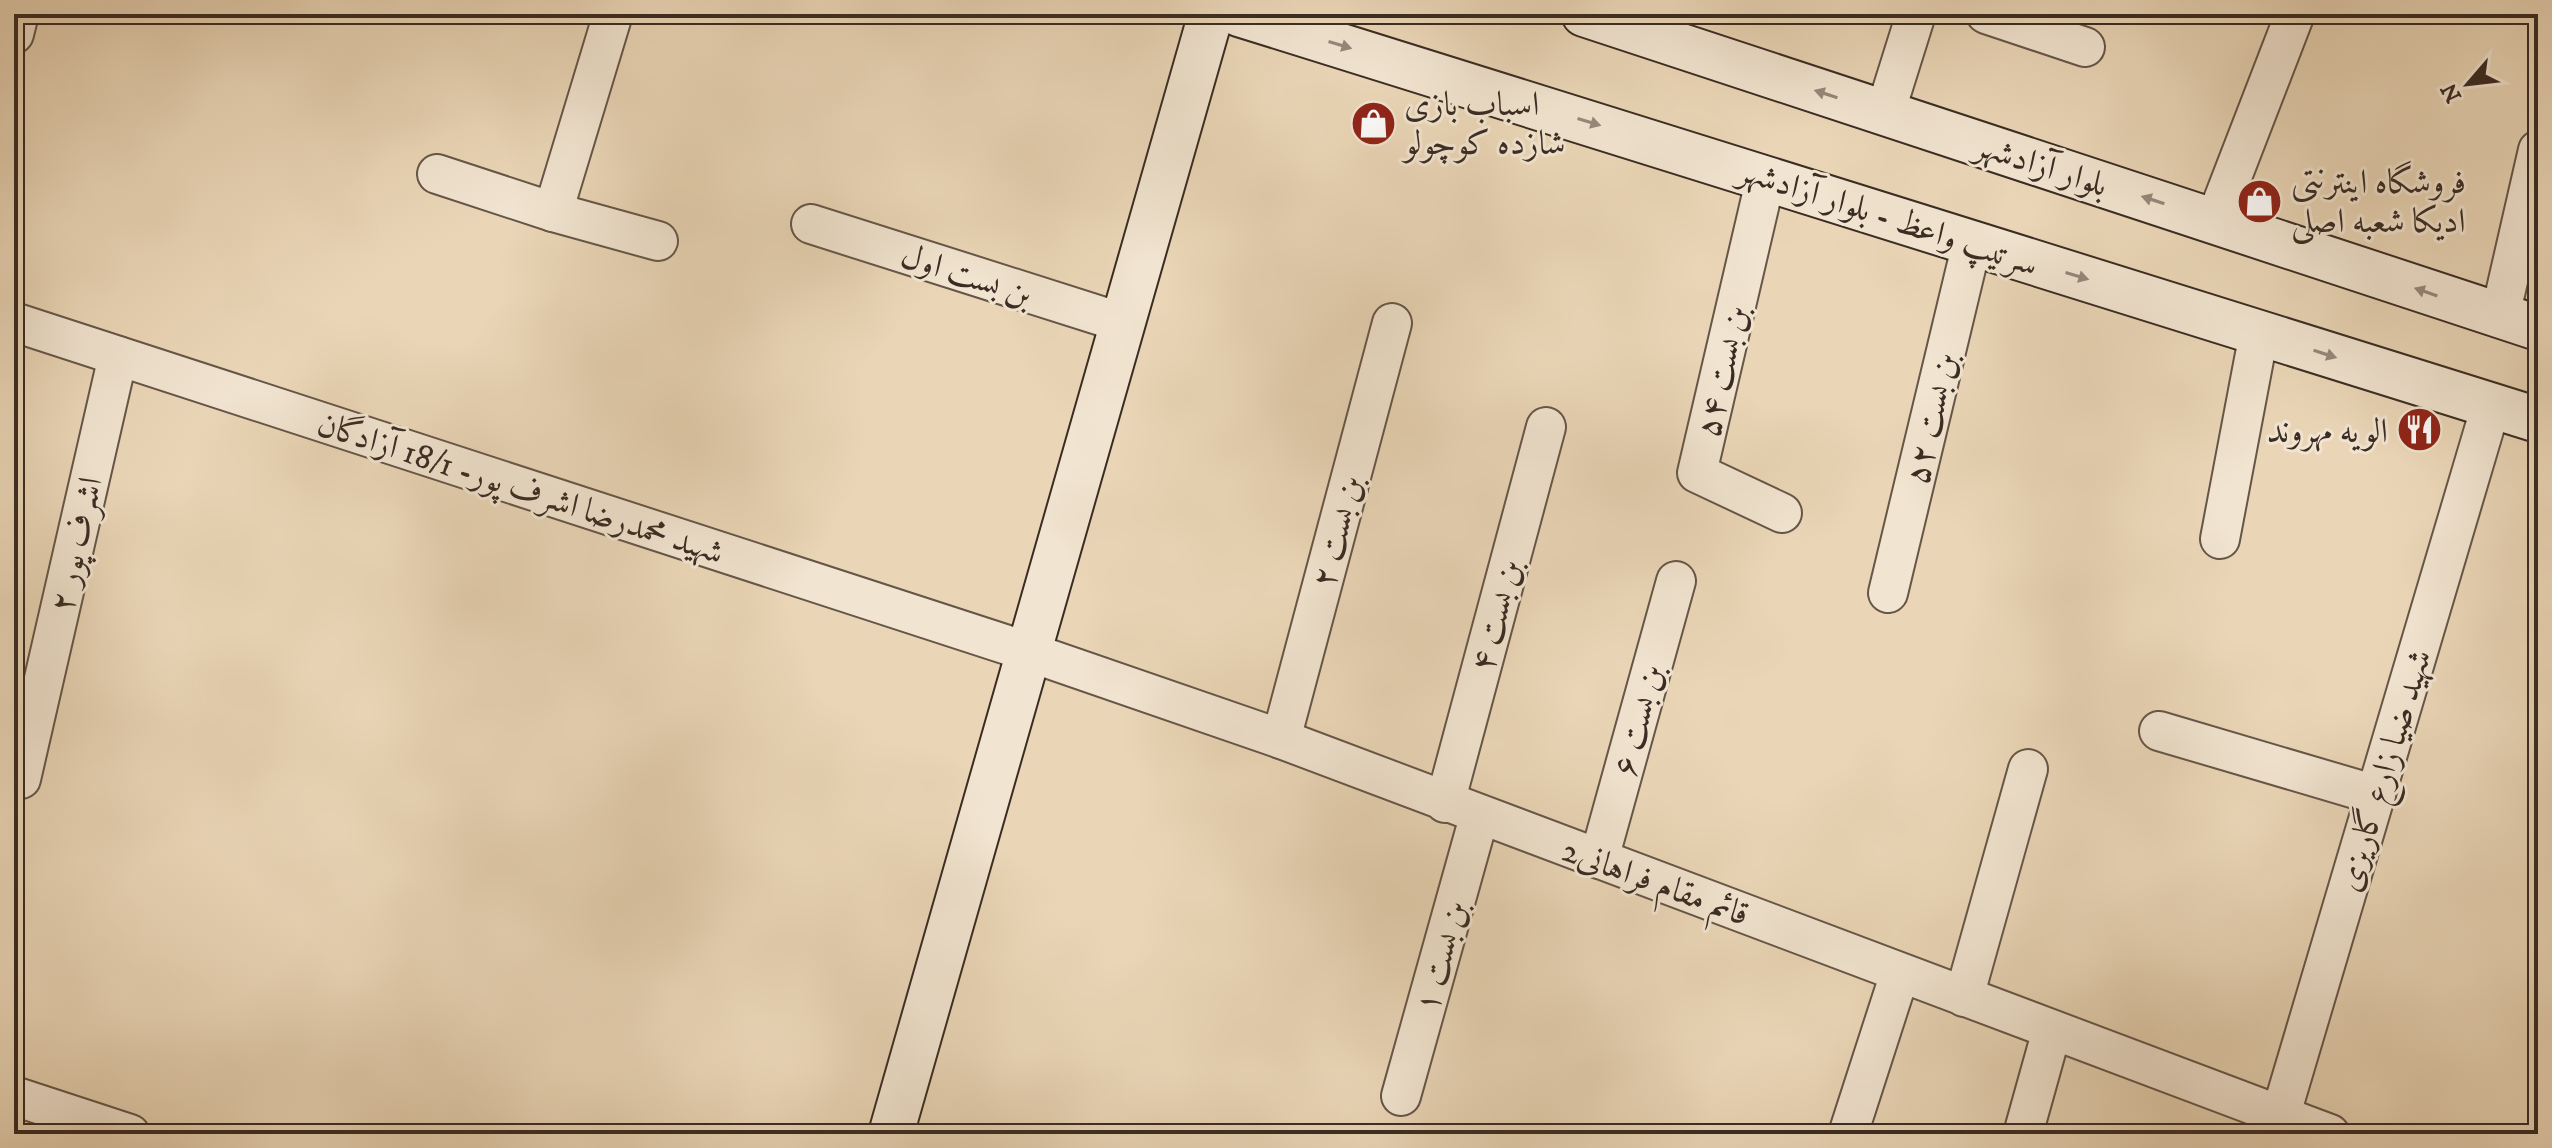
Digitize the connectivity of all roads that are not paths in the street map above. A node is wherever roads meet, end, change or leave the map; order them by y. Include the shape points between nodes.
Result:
1 (613, 14) edge
2 (1211, 14) edge
3 (1239, 14) edge
4 (1585, 14) edge
5 (1916, 14) edge
6 (1986, 14) edge
7 (2295, 14) edge
8 (2085, 47) dead end
9 (1885, 113) junction
10 (2538, 150) edge
11 (437, 174) dead end
12 (1766, 177) junction
13 (553, 212) junction
14 (2215, 221) junction
15 (811, 224) dead end
16 (658, 241) dead end
17 (1972, 243) junction
18 (14, 322) edge
19 (2519, 322) edge
20 (1123, 323) junction
21 (1392, 323) dead end
22 (2259, 333) junction
23 (118, 356) junction
24 (2491, 406) junction
25 (2538, 420) edge
26 (1546, 427) dead end
27 (1782, 513) dead end
28 (2220, 539) dead end
29 (1676, 581) dead end
30 (1888, 593) dead end
31 (1029, 652) junction
32 (2159, 731) dead end
33 (1281, 739) junction
34 (2028, 769) dead end
35 (21, 779) dead end
36 (2376, 795) junction
37 (1462, 810) junction
38 (1599, 859) junction
39 (1900, 973) junction
40 (1964, 997) junction
41 (2052, 1030) junction
42 (14, 1096) edge
43 (1401, 1096) dead end
44 (2278, 1125) edge
45 (130, 1134) edge
46 (891, 1134) edge
47 (1848, 1134) edge
48 (2023, 1134) edge
49 (2330, 1134) edge

1 - 13 street
2 - 20 main road
3 -> 12 main road, سرتیپ واعظ - بلوار آزادشهر
9 -> 4 main road, بلوار آزادشهر
5 - 9 street
6 - 8 street
7 - 14 street
14 -> 9 main road, بلوار آزادشهر
10 - 19 street
11 - 13 street
12 - 17 main road, سرتیپ واعظ - بلوار آزادشهر
12 - 27 street, بن بست ۵۴ via 1697,473
13 - 16 street
19 -> 14 main road, بلوار آزادشهر
15 - 20 street, بن بست اول
17 -> 22 main road, سرتیپ واعظ - بلوار آزادشهر
17 - 30 street, بن بست ۵۲
18 - 23 street, شهید محمدرضا اشرف پور- 18/1 آزادگان
20 - 31 main road
21 - 33 street, بن بست ۲
22 -> 24 main road, سرتیپ واعظ - بلوار آزادشهر
22 - 28 street
23 - 31 street, شهید محمدرضا اشرف پور- 18/1 آزادگان
23 - 35 street, ۲ اشرف پور
24 - 25 main road, سرتیپ واعظ - بلوار آزادشهر
24 - 36 street, شهید ضیا زارع گاریزی
26 - 37 street, بن بست ۴
29 - 38 street, بن بست ۶
31 - 33 street, 2قائم مقام فراهانی
31 - 46 main road
32 - 36 street
33 - 37 street, 2قائم مقام فراهانی
34 - 40 street
36 - 44 street, شهید ضیا زارع گاریزی
37 - 38 street, 2قائم مقام فراهانی
37 - 43 street, بن بست ۱
38 - 39 street, 2قائم مقام فراهانی
39 - 40 street, 2قائم مقام فراهانی
39 - 47 street
40 - 41 street, 2قائم مقام فراهانی
41 - 44 street, 2قائم مقام فراهانی
41 - 48 street
42 - 45 street
44 - 49 street, 2قائم مقام فراهانی

